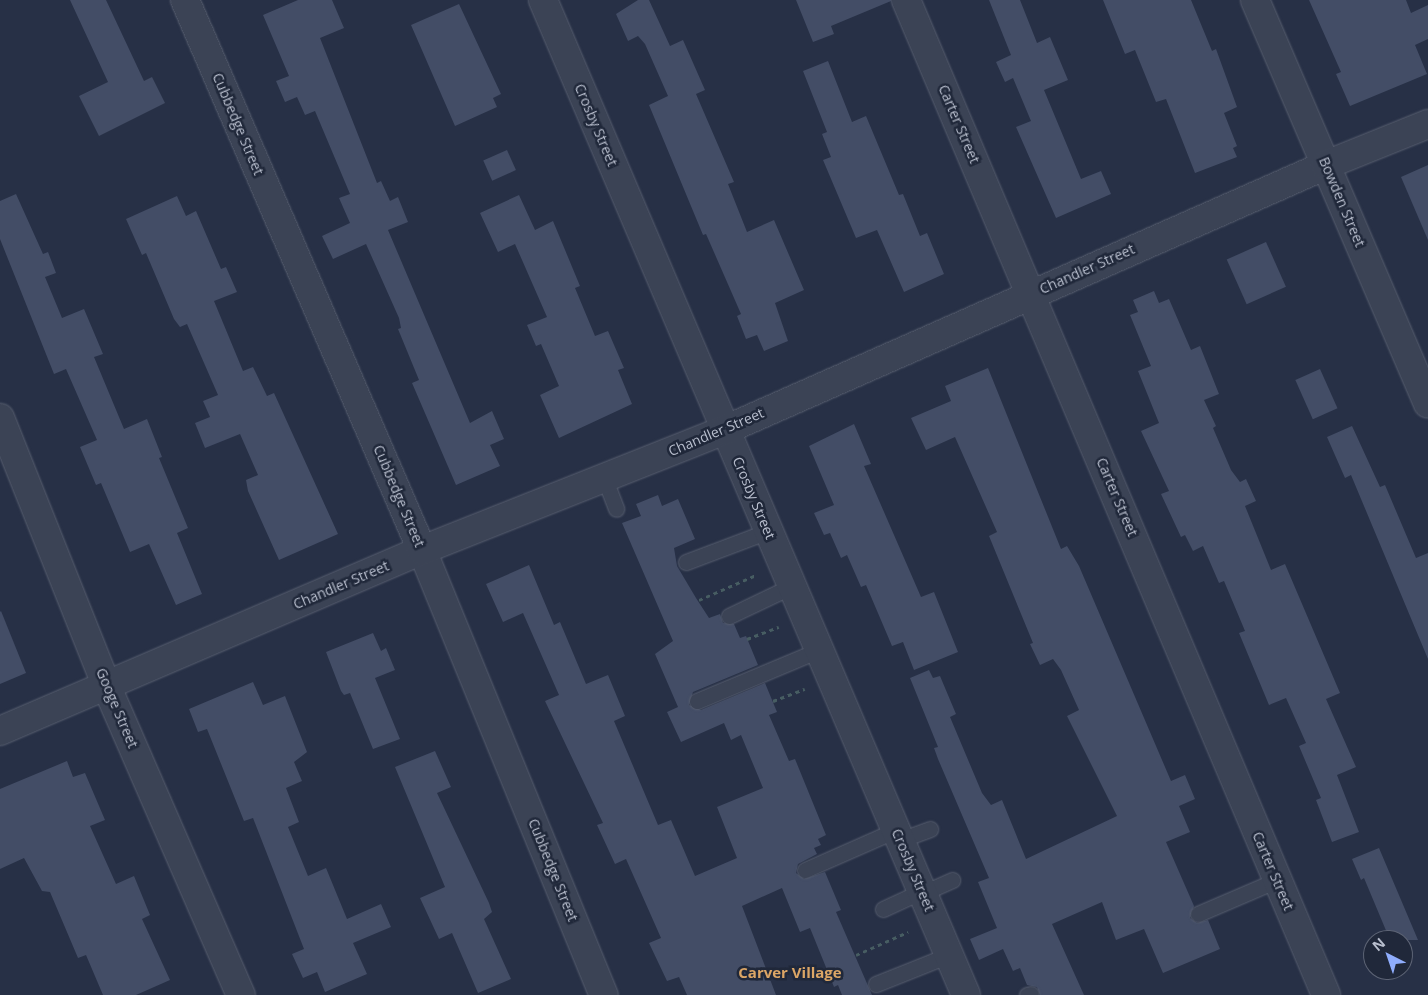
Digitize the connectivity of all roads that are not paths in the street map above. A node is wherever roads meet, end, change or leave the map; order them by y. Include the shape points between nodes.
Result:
1 (185, 0) edge
2 (543, 0) edge
3 (906, 0) edge
4 (1255, 0) edge
5 (1428, 124) edge
6 (1326, 165) junction
7 (1031, 293) junction
8 (1428, 404) edge
9 (0, 418) edge
10 (725, 430) junction
11 (604, 477) junction
12 (616, 509) dead end
13 (768, 531) junction
14 (422, 550) junction
15 (686, 562) dead end
16 (787, 575) junction
17 (729, 616) dead end
18 (819, 650) junction
19 (106, 685) junction
20 (697, 701) dead end
21 (0, 731) edge
22 (930, 829) dead end
23 (898, 835) junction
24 (805, 870) dead end
25 (952, 880) dead end
26 (1277, 880) junction
27 (922, 892) junction
28 (883, 909) dead end
29 (1198, 914) dead end
30 (949, 955) junction
31 (876, 984) dead end
32 (241, 995) edge
33 (604, 995) edge
34 (966, 995) edge
35 (1326, 995) edge

1 - 14 street, Cubbedge Street
2 - 10 street, Crosby Street
3 - 7 street, Carter Street
4 - 6 street, Bowden Street
5 - 6 street, Chandler Street
6 - 7 street, Chandler Street
6 - 8 street, Bowden Street
7 - 10 street, Chandler Street
7 - 26 street, Carter Street
9 - 19 street, Googe Street
10 - 11 street, Chandler Street
10 - 13 street, Crosby Street
11 - 12 lane
11 - 14 street, Chandler Street
13 - 15 lane
13 - 16 street, Crosby Street
14 - 19 street, Chandler Street
14 - 33 street, Cubbedge Street
16 - 17 lane
16 - 18 street, Crosby Street
18 - 20 lane
18 - 23 street, Crosby Street
19 - 21 street, Chandler Street
19 - 32 street, Googe Street
22 - 23 lane
23 - 24 lane
23 - 27 street, Crosby Street
25 - 27 lane
26 - 29 lane
26 - 35 street, Carter Street
27 - 28 lane
27 - 30 street, Crosby Street
30 - 31 lane
30 - 34 street, Crosby Street

